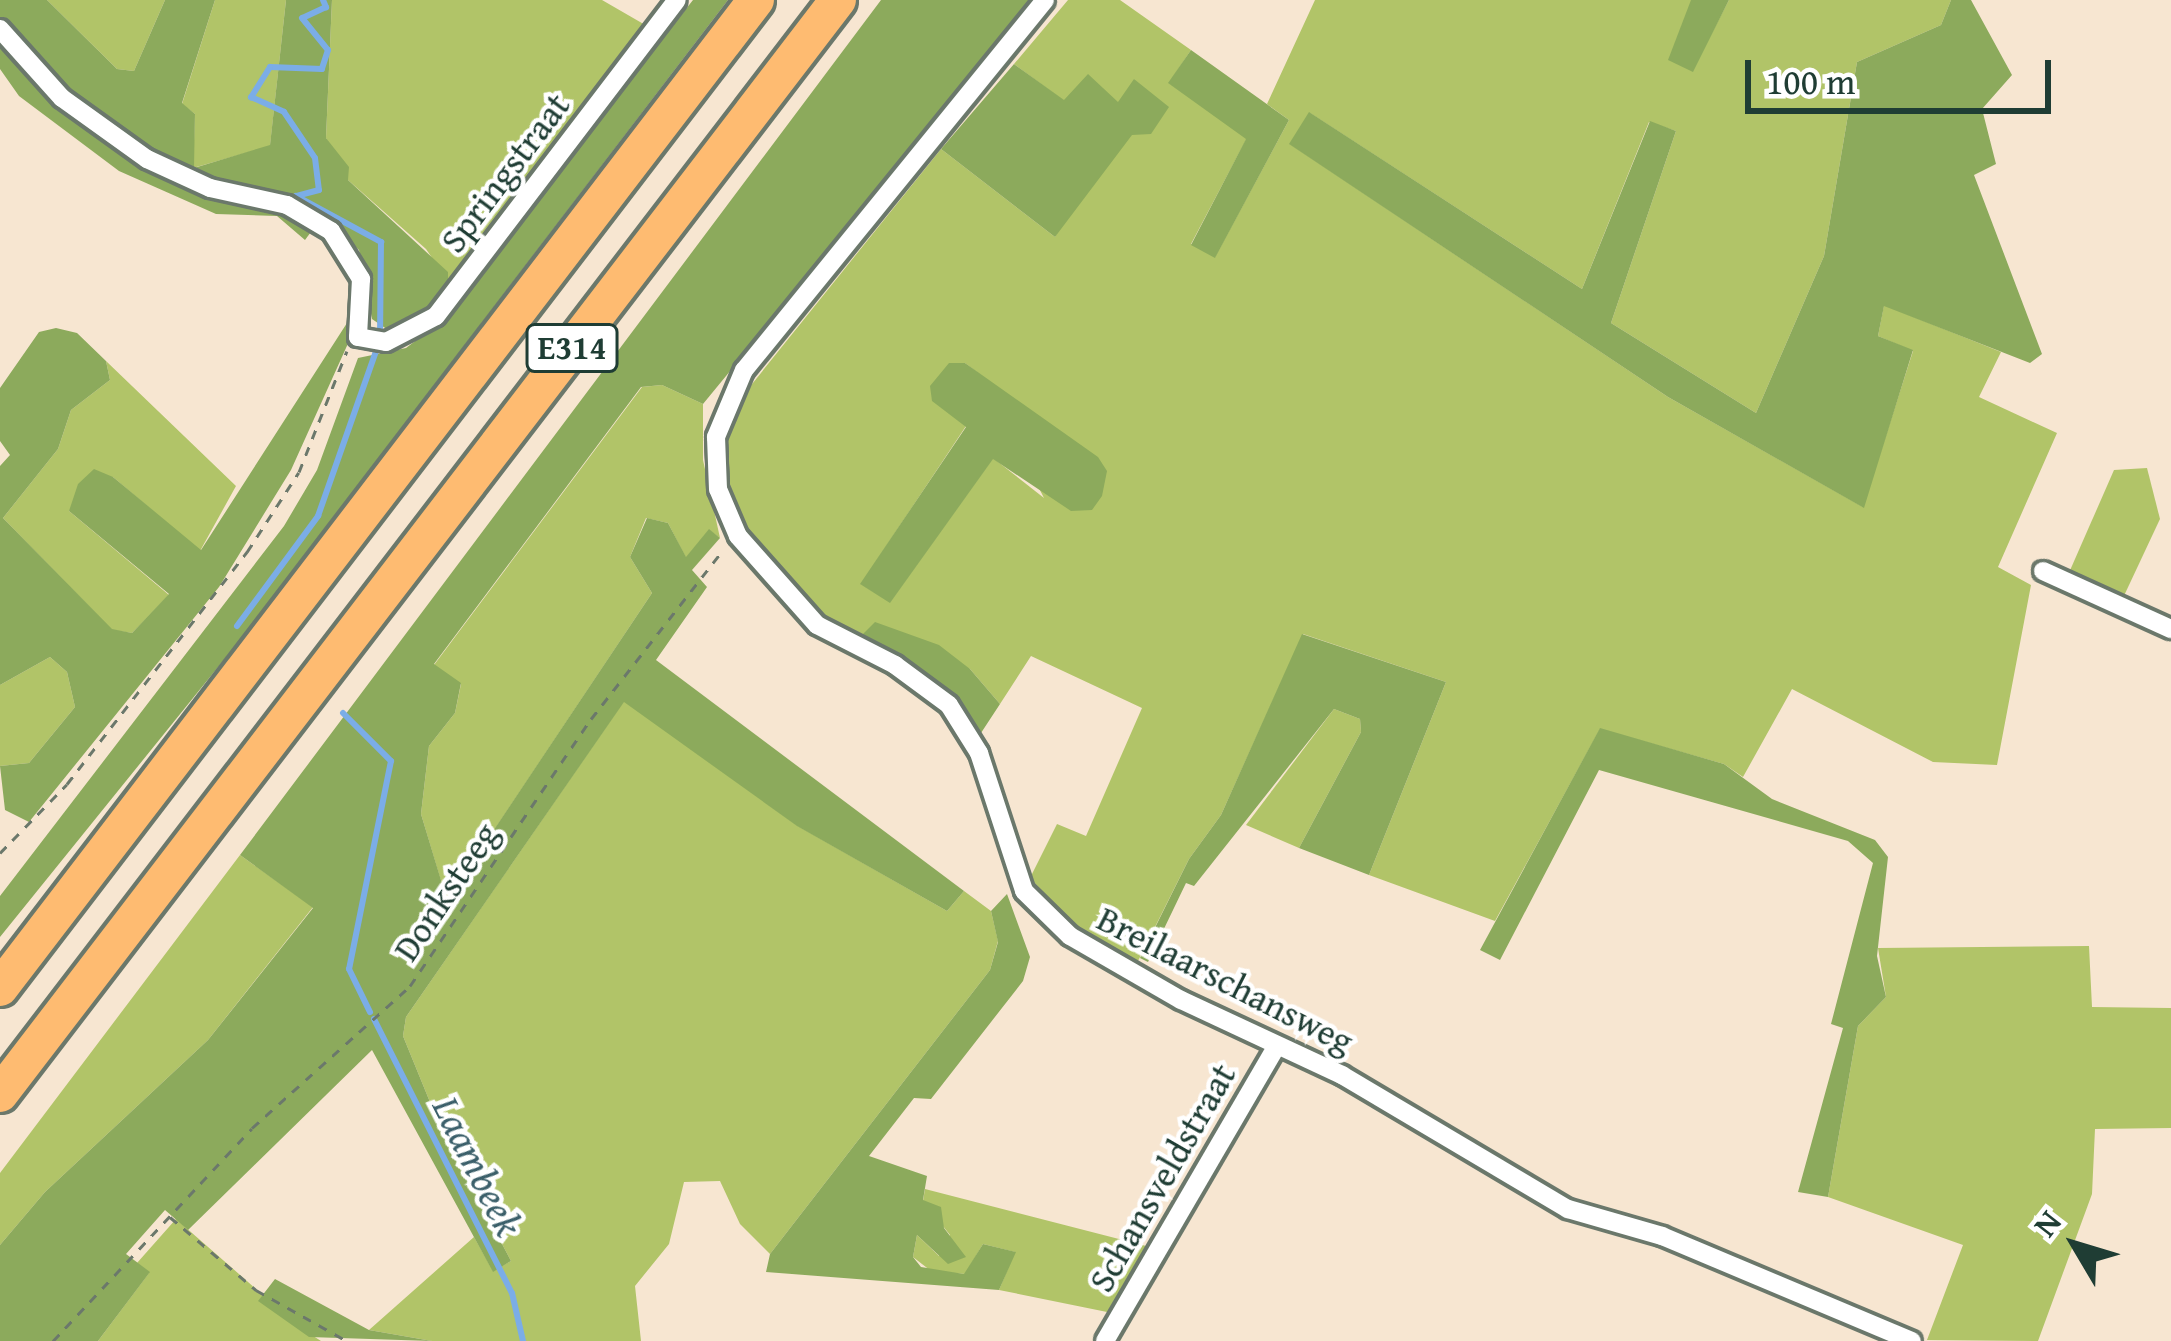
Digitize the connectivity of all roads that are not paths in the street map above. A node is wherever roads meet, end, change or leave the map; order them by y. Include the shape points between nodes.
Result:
1 (677, 0) edge
2 (756, 0) edge
3 (838, 0) edge
4 (1045, 0) edge
5 (0, 29) edge
6 (2043, 571) dead end
7 (2171, 629) edge
8 (0, 988) edge
9 (1276, 1047) junction
10 (0, 1094) edge
11 (1105, 1341) edge
12 (1912, 1341) edge

1 - 5 street, Springstraat via 436,316 406,338 358,337 362,279 331,231 287,205 210,188 147,159 62,98
2 - 8 highway, E314
3 - 10 highway, E314
4 - 9 street, Breilaarschansweg via 744,370 716,436 718,489 738,536 817,625 928,685 958,716 979,753 1018,878 1049,921
6 - 7 street
9 - 11 street, Schansveldstraat
9 - 12 street, Breilaarschansweg via 1342,1075 1568,1209 1662,1236

